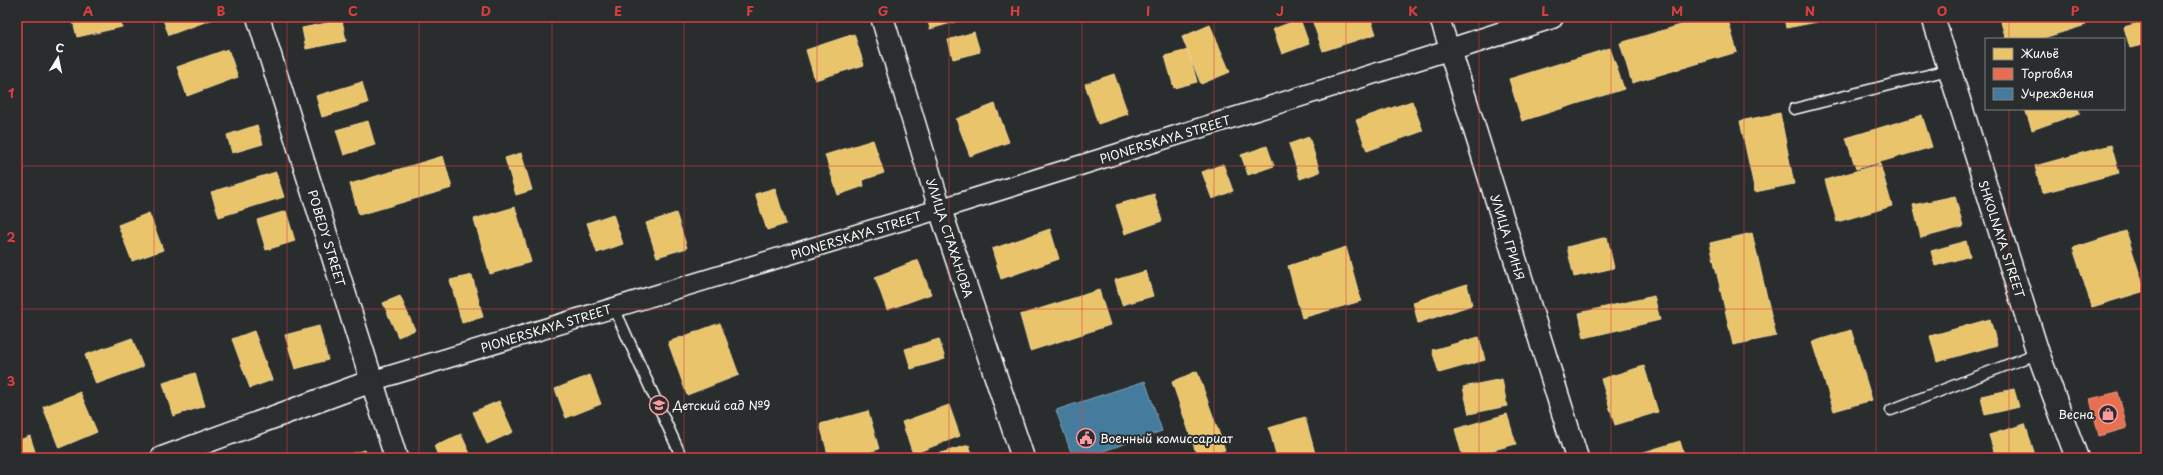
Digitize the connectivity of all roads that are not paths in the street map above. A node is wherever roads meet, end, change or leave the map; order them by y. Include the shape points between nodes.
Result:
1 (258, 17) edge
2 (882, 17) edge
3 (1439, 17) edge
4 (1552, 17) edge
5 (1933, 17) edge
6 (1450, 50) junction
7 (1948, 70) junction
8 (1794, 109) dead end
9 (940, 209) junction
10 (614, 308) junction
11 (2038, 354) junction
12 (372, 381) junction
13 (1891, 410) dead end
14 (162, 458) edge
15 (396, 458) edge
16 (682, 458) edge
17 (1023, 458) edge
18 (1577, 458) edge
19 (2077, 458) edge

1 - 12 street, POBEDY STREET
2 - 9 street, УЛИЦА СТАХАНОВА
3 - 6 street, УЛИЦА ГРИНЯ
4 - 6 street, PIONERSKAYA STREET
5 - 7 street, SHKOLNAYA STREET
6 - 9 street, PIONERSKAYA STREET
6 - 18 street, УЛИЦА ГРИНЯ
7 - 8 lane
7 - 11 street, SHKOLNAYA STREET
9 - 10 street, PIONERSKAYA STREET
9 - 17 street, УЛИЦА СТАХАНОВА
10 - 12 street, PIONERSKAYA STREET
10 - 16 lane
11 - 13 lane
11 - 19 street, SHKOLNAYA STREET
12 - 14 street, PIONERSKAYA STREET
12 - 15 street, POBEDY STREET

